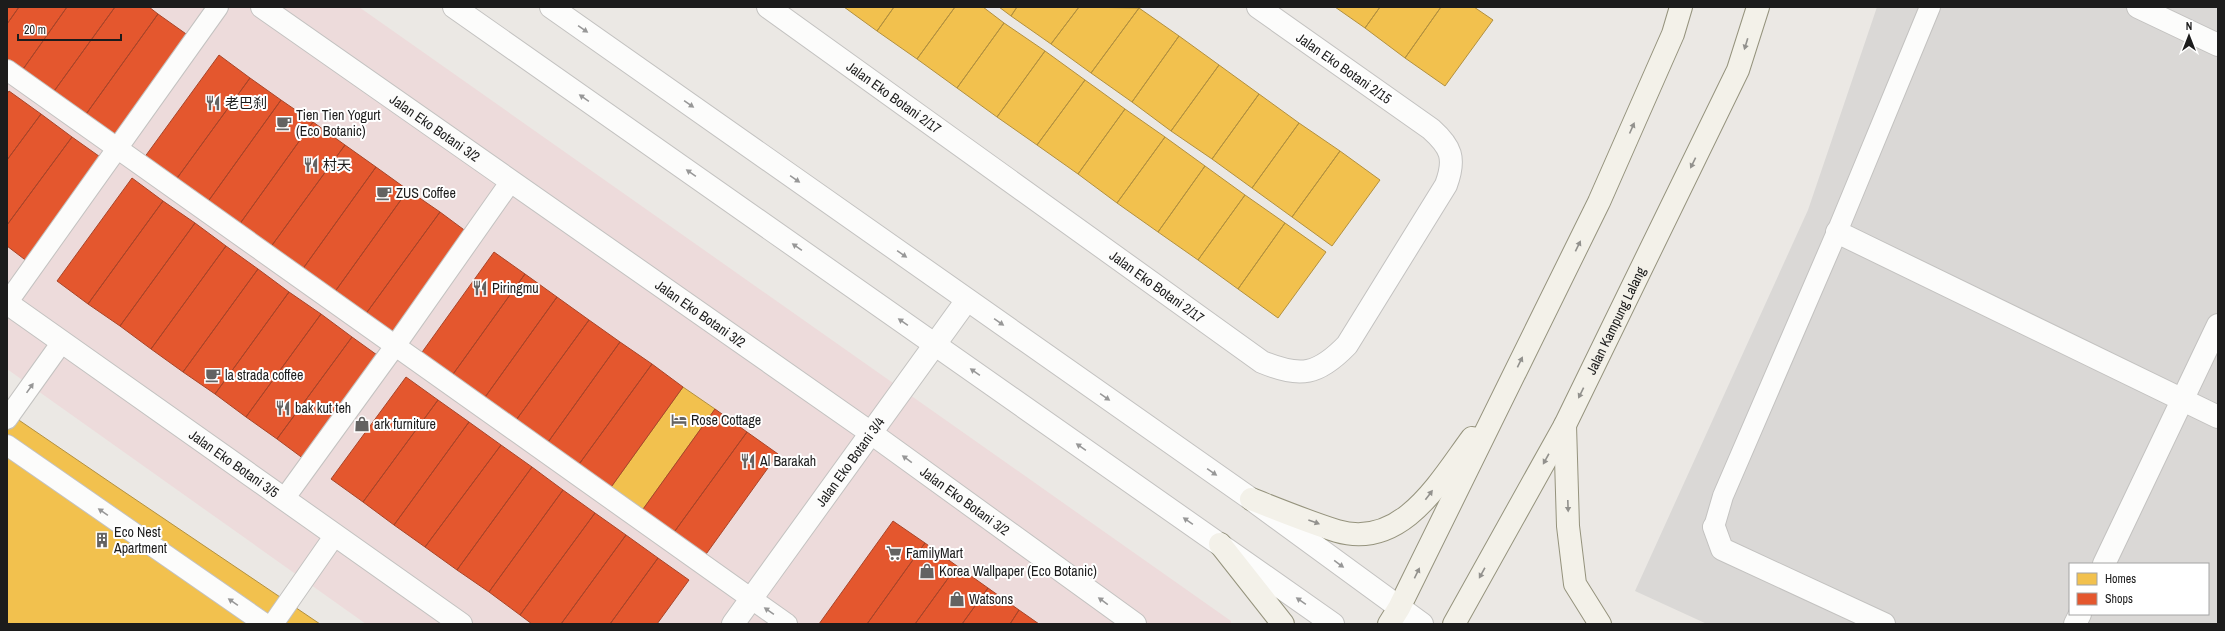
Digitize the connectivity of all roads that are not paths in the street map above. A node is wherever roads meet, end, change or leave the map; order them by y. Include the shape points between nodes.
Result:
1 (218, 7) edge
2 (262, 7) edge
3 (454, 7) edge
4 (551, 7) edge
5 (768, 7) edge
6 (1258, 7) edge
7 (1681, 7) edge
8 (1758, 7) edge
9 (1930, 7) edge
10 (2138, 7) edge
11 (2218, 45) edge
12 (7, 70) edge
13 (1430, 128) joint
14 (117, 149) junction
15 (511, 181) junction
16 (1837, 232) junction
17 (967, 300) junction
18 (7, 303) edge
19 (2218, 325) edge
20 (62, 342) junction
21 (935, 344) junction
22 (395, 346) junction
23 (1503, 397) junction
24 (2182, 400) junction
25 (2218, 417) edge
26 (7, 420) edge
27 (1565, 425) junction
28 (871, 433) junction
29 (7, 445) edge
30 (284, 499) junction
31 (1251, 499) junction
32 (1714, 527) joint
33 (335, 535) junction
34 (1220, 544) junction
35 (2104, 563) edge
36 (751, 599) junction
37 (2080, 615) edge
38 (1394, 616) edge
39 (265, 624) edge
40 (273, 624) edge
41 (461, 624) edge
42 (733, 624) edge
43 (787, 624) edge
44 (1135, 624) edge
45 (1283, 624) edge
46 (1333, 624) edge
47 (1422, 624) edge
48 (1454, 624) edge
49 (1600, 624) edge
50 (1884, 624) edge
51 (2075, 624) edge

1 - 14 lane
2 - 15 street, Jalan Eko Botani 3/2
21 -> 3 street
4 -> 17 street
5 - 13 street, Jalan Eko Botani 2/17 via 1262,362 1284,371 1308,372 1330,362 1347,345 1446,185 1451,171 1451,157 1446,143
6 - 13 street, Jalan Eko Botani 2/15
23 -> 7 main road via 1599,202 1673,34
8 -> 27 main road, Jalan Kampung Lalang via 1738,70
9 - 16 lane
10 - 11 street
12 - 14 lane
14 - 18 lane
14 - 22 lane
15 - 22 lane
15 - 28 street, Jalan Eko Botani 3/2
16 - 24 street
16 - 32 lane via 1723,496
17 - 21 street, Jalan Eko Botani 3/4
17 -> 31 street
18 - 20 street, Jalan Eko Botani 3/5
19 - 24 street
26 -> 20 lane
20 - 30 street, Jalan Eko Botani 3/5
21 - 28 street, Jalan Eko Botani 3/4
34 -> 21 street
22 - 30 lane
22 - 36 lane
31 -> 23 main road via 1338,531 1368,534 1403,521 1423,503
38 -> 23 main road
24 - 25 street
24 - 35 street
27 -> 48 main road, Jalan Kampung Lalang
27 -> 49 main road via 1568,526 1575,584
28 - 36 street, Jalan Eko Botani 3/4
44 -> 28 street, Jalan Eko Botani 3/2
39 -> 29 lane
30 - 33 street, Jalan Eko Botani 3/5
31 -> 38 street
32 - 50 street via 1722,549
33 - 40 lane
33 - 41 street, Jalan Eko Botani 3/5
34 - 45 main road
46 -> 34 street
36 - 42 street, Jalan Eko Botani 3/4
43 -> 36 lane
37 - 51 street
38 - 47 street

